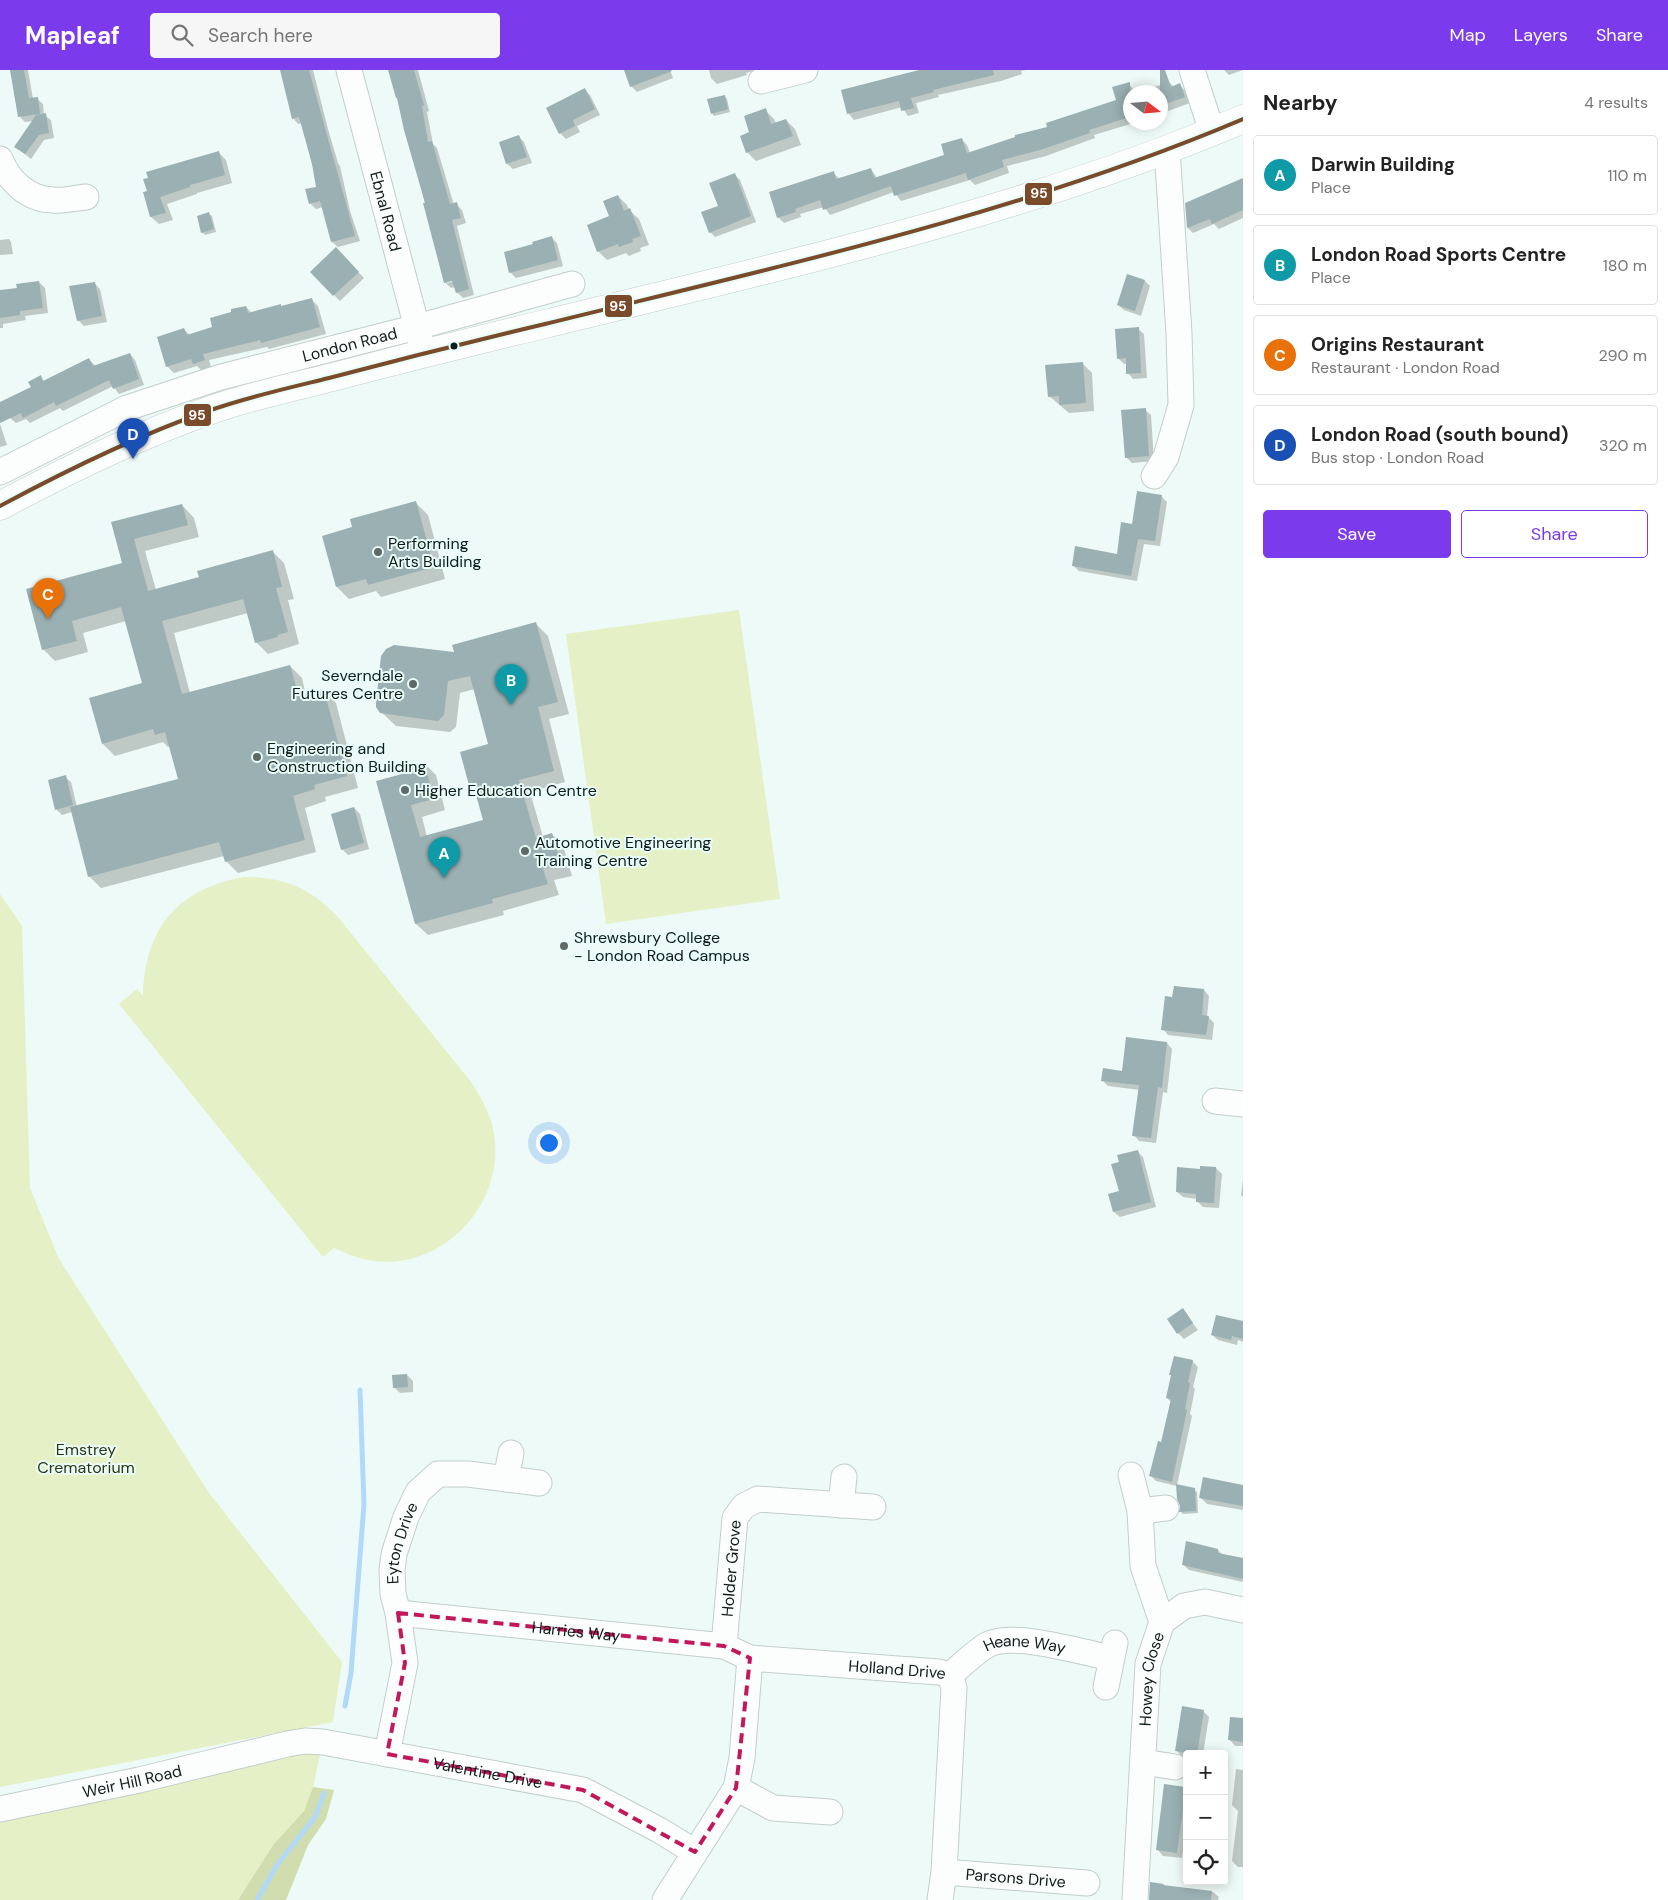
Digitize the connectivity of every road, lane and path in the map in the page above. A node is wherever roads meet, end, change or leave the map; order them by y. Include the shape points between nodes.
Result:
1 (349, 70) edge
2 (805, 70) edge
3 (1192, 70) edge
4 (761, 81) dead end
5 (1243, 119) edge
6 (1212, 132) junction
7 (1167, 149) junction
8 (0, 159) edge
9 (86, 197) dead end
10 (572, 284) dead end
11 (417, 327) junction
12 (424, 353) junction
13 (127, 408) junction
14 (138, 438) junction
15 (0, 472) edge
16 (1154, 476) dead end
17 (0, 506) edge
18 (1215, 1100) dead end
19 (1243, 1104) edge
20 (511, 1453) dead end
21 (1130, 1474) dead end
22 (844, 1477) dead end
23 (506, 1479) junction
24 (539, 1483) dead end
25 (841, 1505) junction
26 (873, 1508) dead end
27 (1166, 1508) dead end
28 (1140, 1511) junction
29 (1243, 1610) edge
30 (398, 1613) junction
31 (1162, 1622) junction
32 (724, 1646) junction
33 (750, 1658) junction
34 (950, 1676) junction
35 (1106, 1687) dead end
36 (264, 1750) joint
37 (388, 1754) junction
38 (1144, 1762) junction
39 (1175, 1767) dead end
40 (736, 1788) junction
41 (0, 1809) edge
42 (830, 1812) dead end
43 (695, 1852) junction
44 (944, 1872) junction
45 (1087, 1883) dead end
46 (665, 1900) edge
47 (940, 1900) edge
48 (1135, 1900) edge

1 - 11 street, Ebnal Road
2 - 4 street
3 - 6 street
5 - 6 main road, London Road
6 - 7 main road, London Road
7 - 12 main road, London Road via 1071,184 930,227
7 - 16 street via 1181,405 1166,457
8 - 9 street via 12,181 26,192 53,200
10 - 11 street, London Road
11 - 12 street, Ebnal Road
11 - 13 street, London Road via 221,377
12 - 14 main road, London Road via 210,410
13 - 14 street
13 - 15 street, London Road
14 - 17 main road, London Road
18 - 19 street
20 - 23 street
21 - 28 street
22 - 25 street
23 - 24 street, Eyton Drive
23 - 30 street, Eyton Drive via 438,1474 418,1492 394,1554 392,1578
25 - 26 street, Holder Grove
25 - 32 street, Holder Grove via 758,1498 744,1506 736,1518
27 - 28 street
28 - 31 street via 1143,1566
29 - 31 street, Howey Close via 1205,1602 1184,1606
30 - 32 street, Harries Way
30 - 37 street, Eyton Drive via 404,1663
31 - 38 street, Howey Close via 1148,1664
32 - 33 street, Harries Way
33 - 34 street, Holland Drive via 939,1672
33 - 40 street via 742,1758
34 - 35 street, Heane Way via 988,1644 1005,1640 1026,1641 1113,1651
34 - 44 street, Holland Drive via 954,1688
36 - 37 street, Valentine Drive via 305,1741
36 - 41 street, Weir Hill Road
37 - 43 street, Valentine Drive via 583,1790
38 - 39 street
38 - 48 street, Howey Close
40 - 42 street via 773,1808
40 - 43 street
43 - 46 street
44 - 45 street, Parsons Drive
44 - 47 street, Holland Drive

